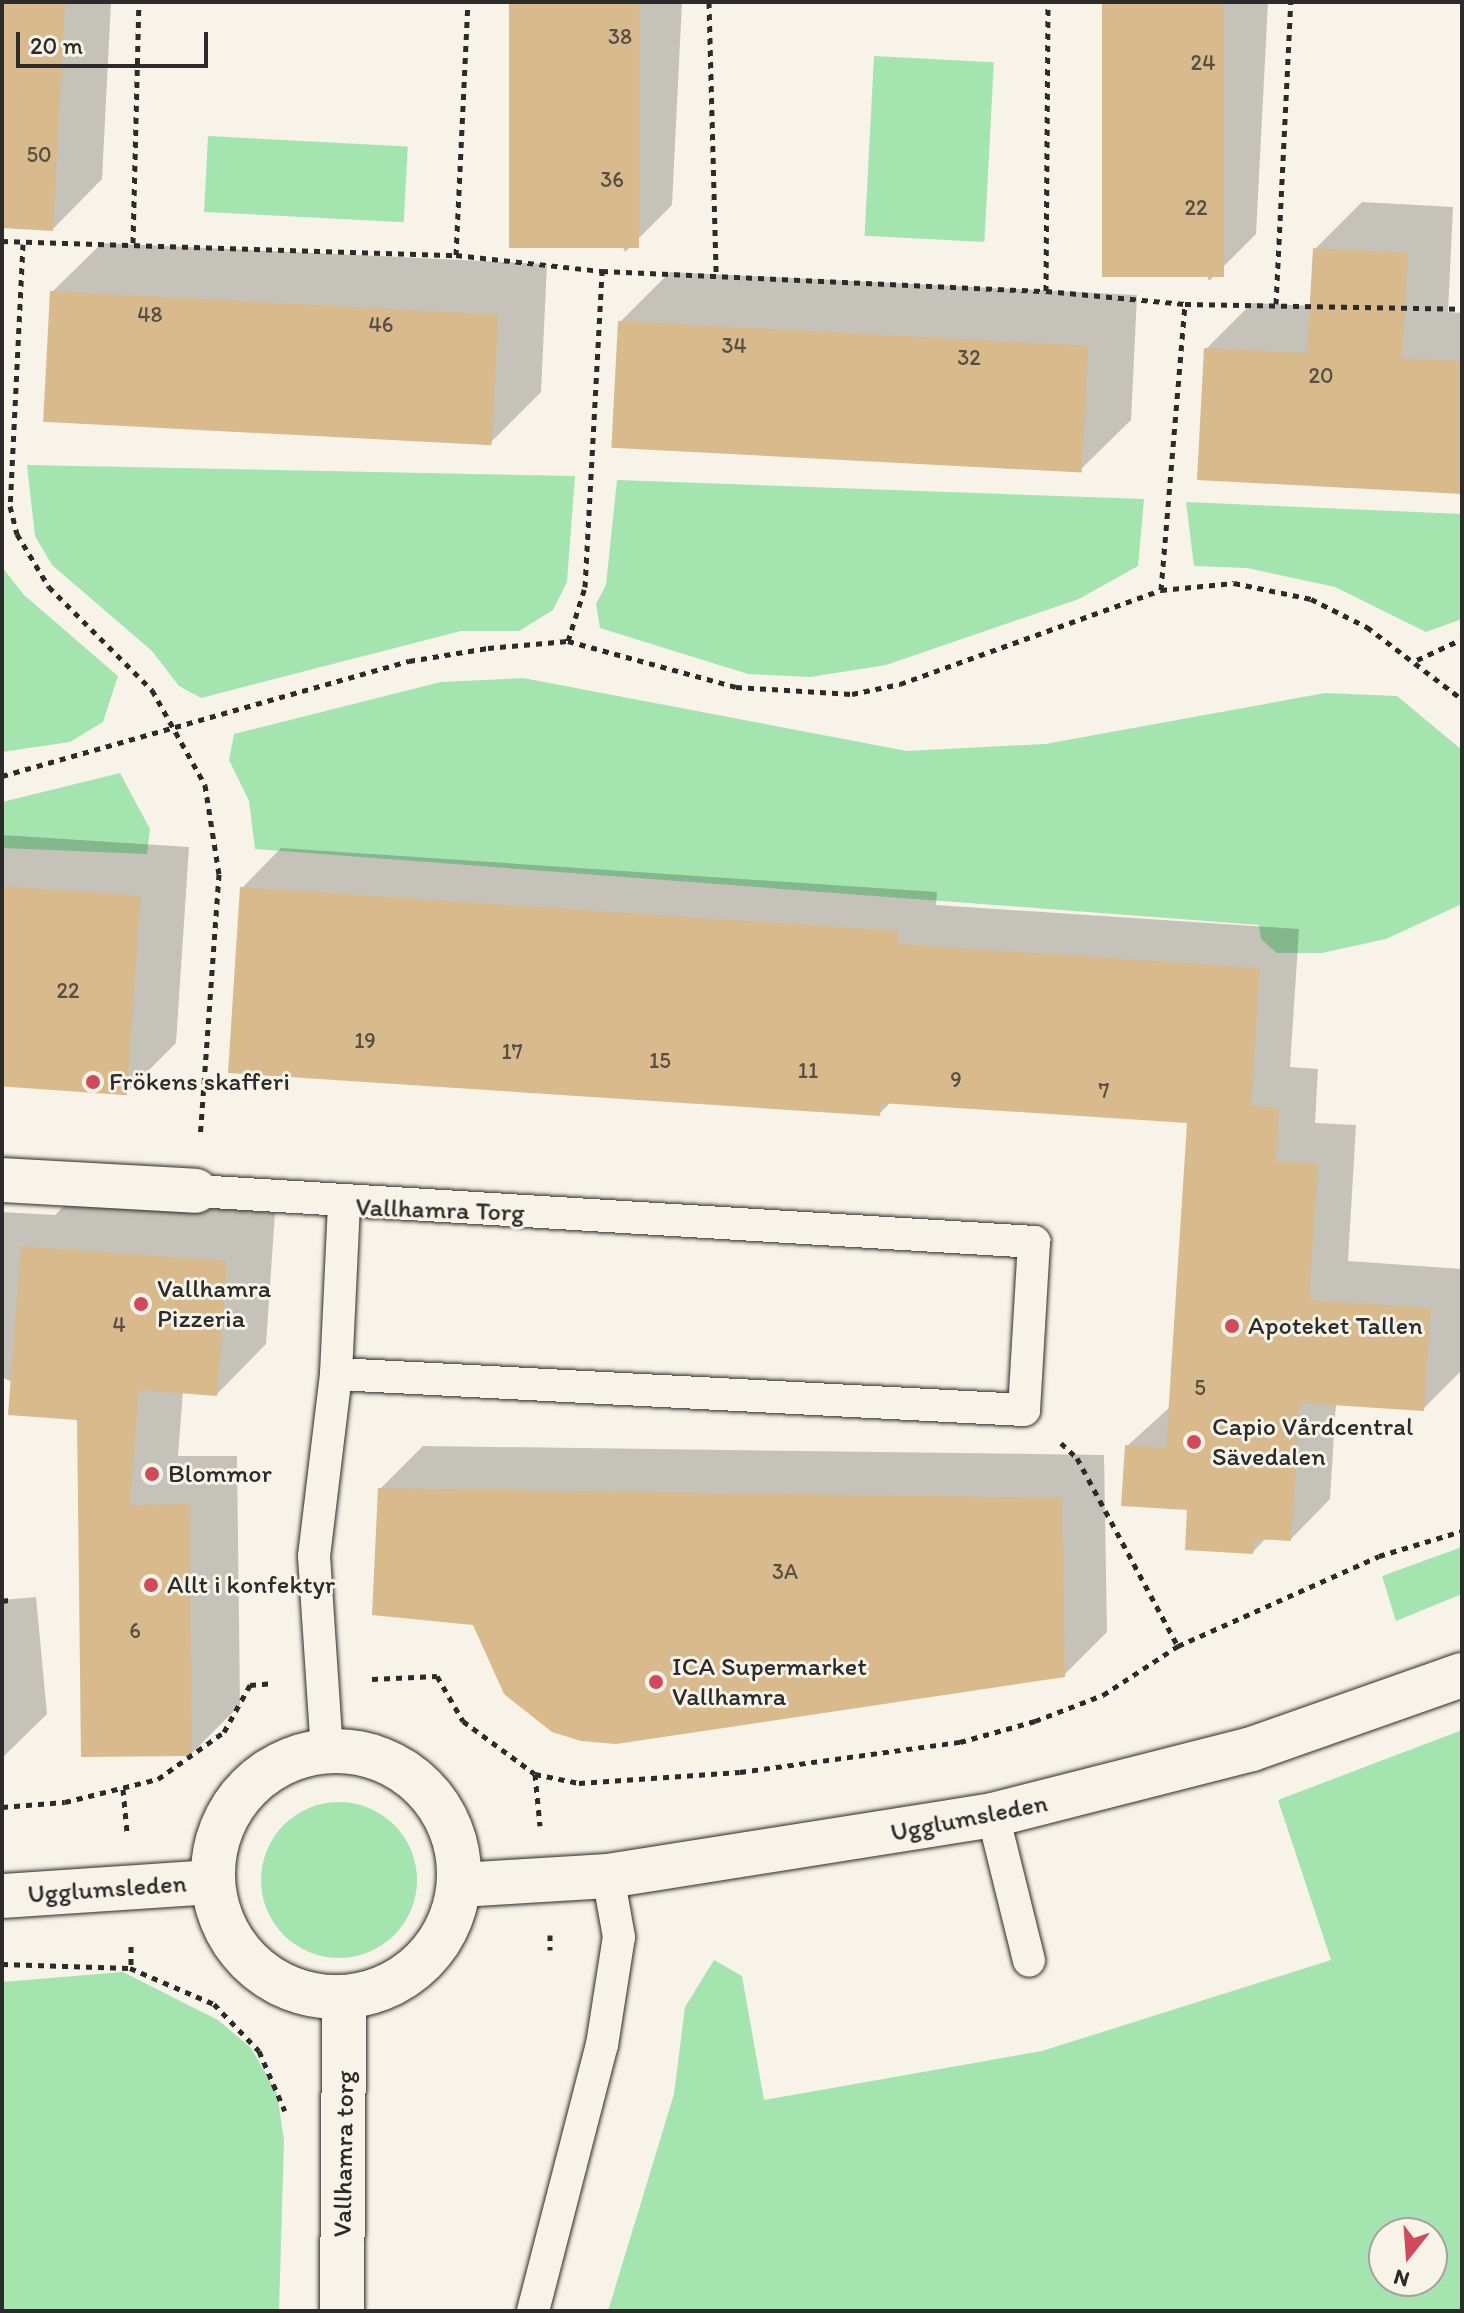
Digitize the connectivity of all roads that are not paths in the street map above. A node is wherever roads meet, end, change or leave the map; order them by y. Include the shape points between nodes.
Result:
1 (2, 1180) edge
2 (196, 1191) joint
3 (344, 1203) junction
4 (336, 1374) junction
5 (1462, 1675) edge
6 (327, 1752) junction
7 (993, 1815) junction
8 (608, 1876) junction
9 (213, 1882) junction
10 (460, 1885) junction
11 (2, 1896) edge
12 (1029, 1961) dead end
13 (344, 1998) junction
14 (342, 2311) edge
15 (533, 2311) edge

1 - 2 street
2 - 3 lane
3 - 4 lane, Vallhamra Torg
3 - 4 lane, Vallhamra Torg via 1034,1242 1024,1410
4 - 6 lane, Vallhamra Torg via 314,1556
5 - 7 street, Ugglumsleden via 1252,1749
6 - 9 street, Ugglumsleden via 281,1764 243,1793 219,1835
6 - 10 street, Ugglumsleden via 396,1766 432,1796 455,1838
7 - 8 street, Ugglumsleden
7 - 12 lane
8 - 10 street, Ugglumsleden
8 - 15 lane via 619,1937 602,2045
9 - 11 street, Ugglumsleden
9 - 13 street, Ugglumsleden via 225,1928 255,1967 296,1991
10 - 13 street, Ugglumsleden via 448,1927 423,1963 386,1987
13 - 14 street, Vallhamra torg

